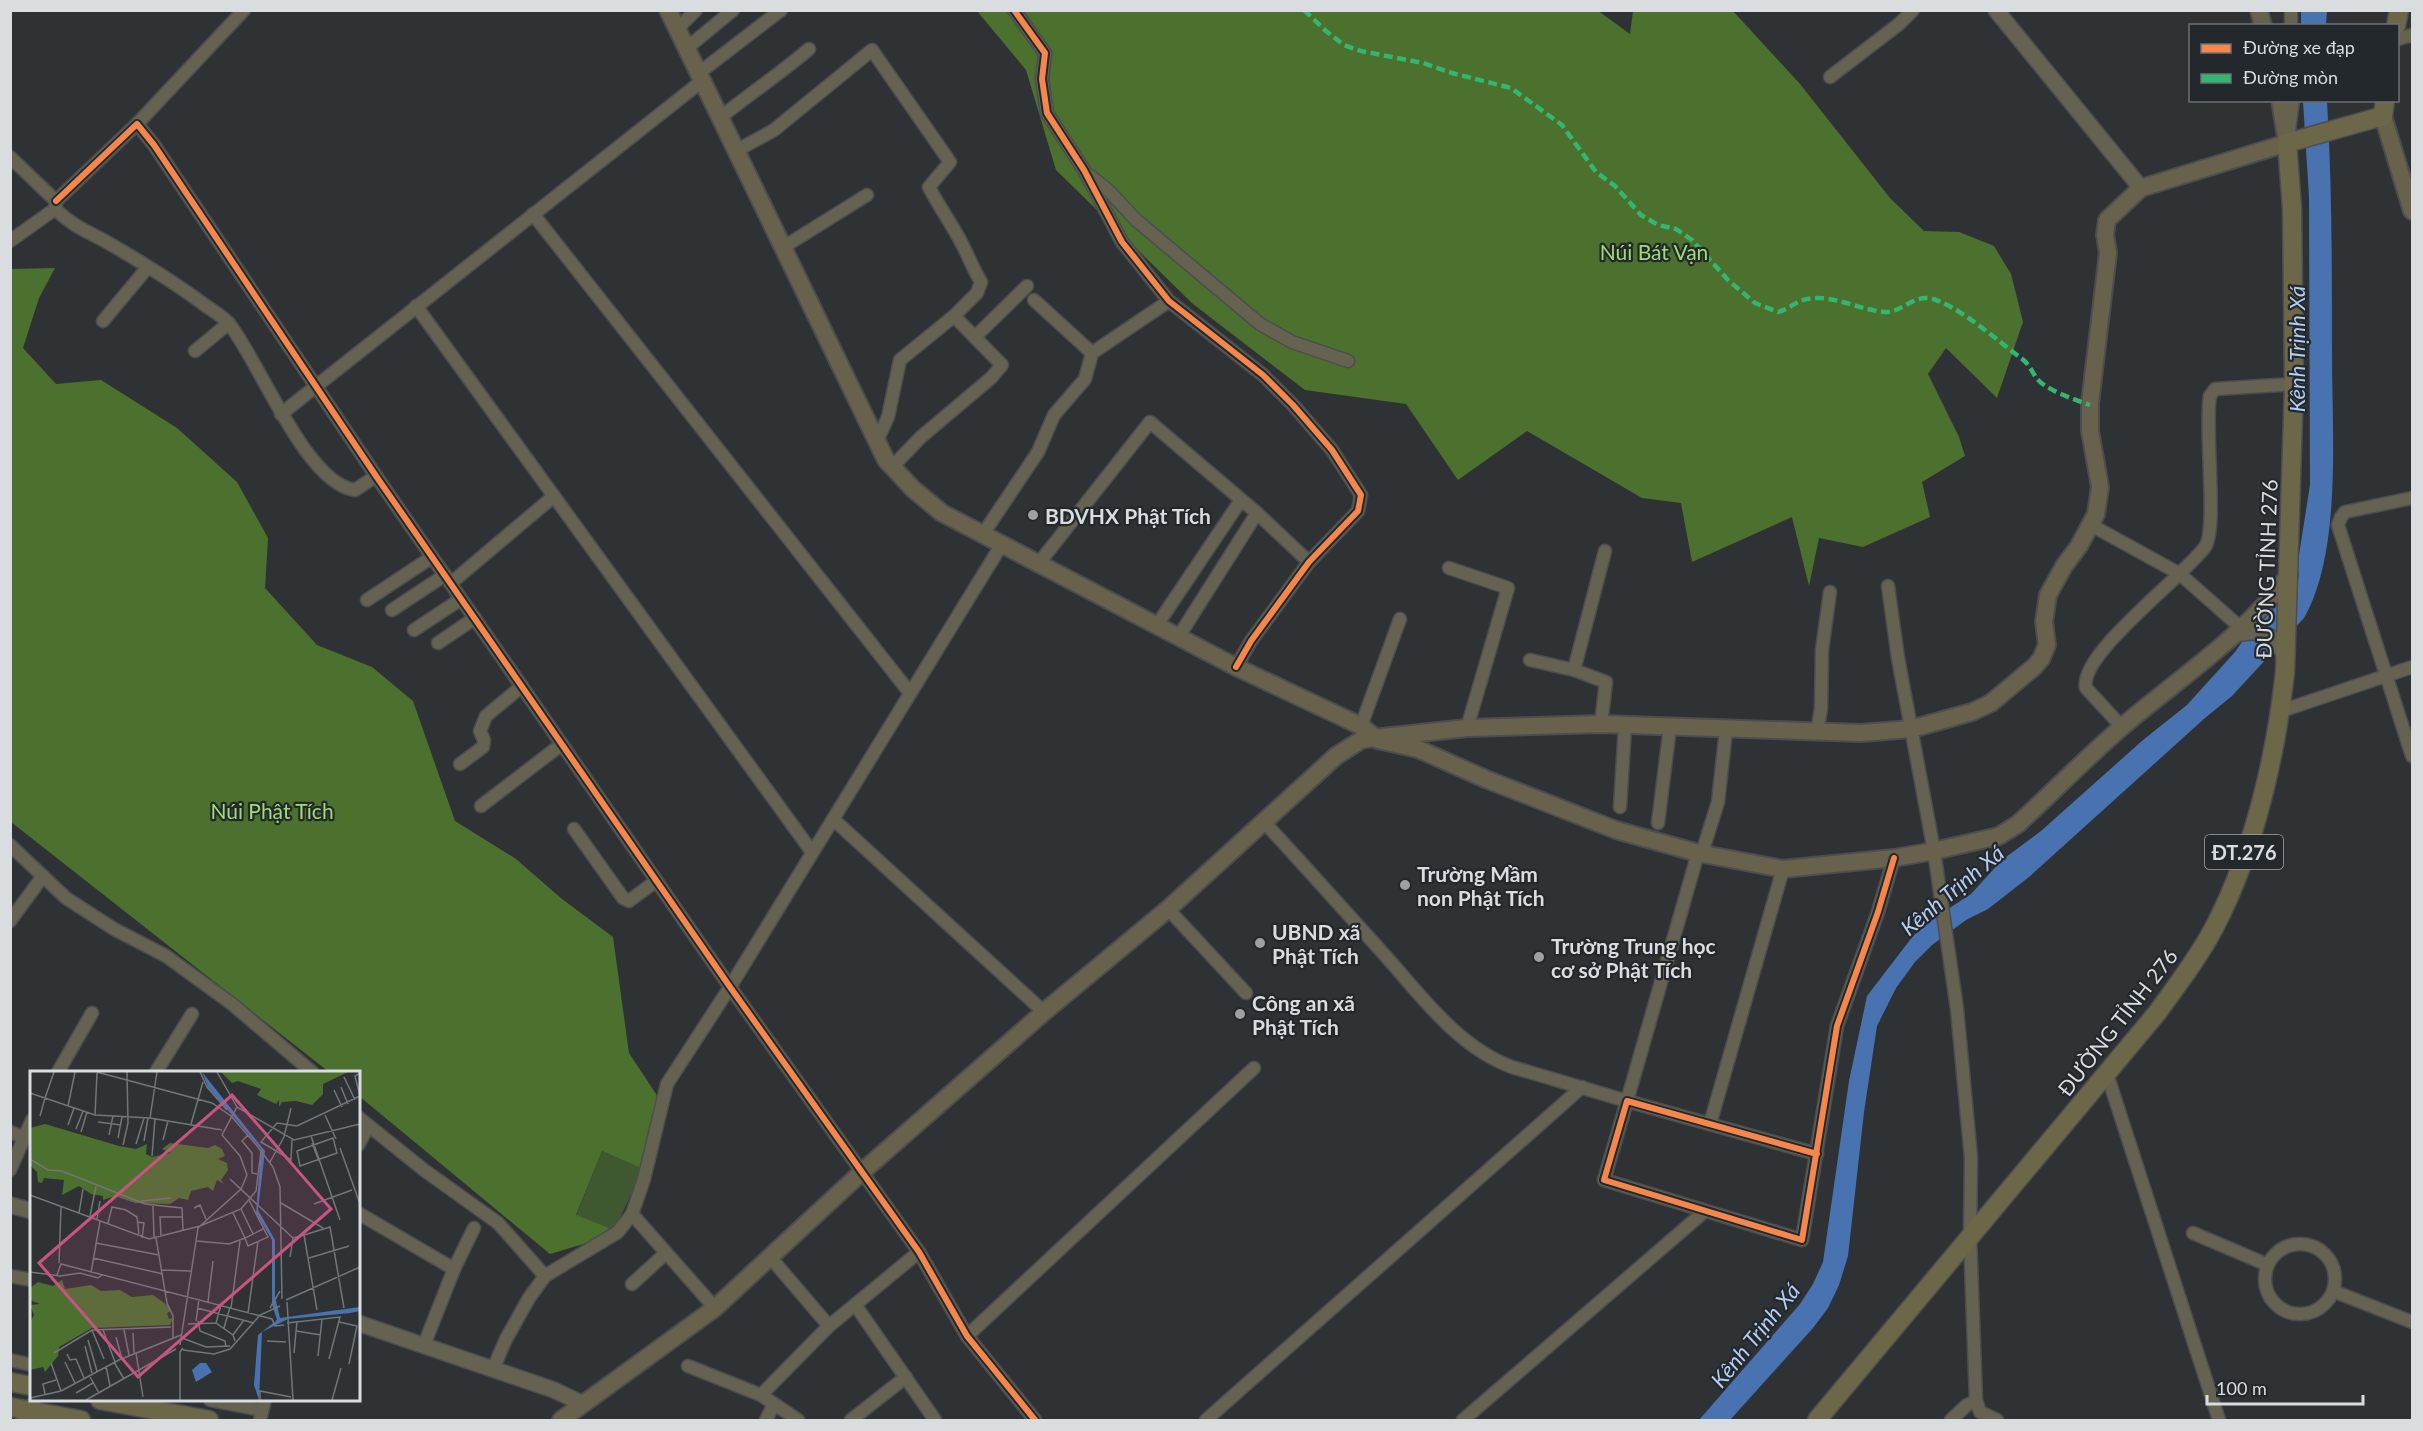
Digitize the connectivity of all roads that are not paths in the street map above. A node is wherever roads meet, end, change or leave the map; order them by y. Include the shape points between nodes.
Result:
1 (244, 10) edge
2 (668, 10) edge
3 (696, 10) edge
4 (733, 10) edge
5 (781, 10) edge
6 (1014, 10) edge
7 (1913, 10) edge
8 (1996, 10) edge
9 (677, 29) junction
10 (687, 48) junction
11 (809, 49) dead end
12 (700, 77) junction
13 (1830, 77) dead end
14 (2280, 102) edge
15 (2294, 102) edge
16 (2384, 108) edge
17 (720, 118) junction
18 (137, 124) junction
19 (2287, 143) junction
20 (736, 151) junction
21 (10, 157) edge
22 (1084, 170) junction
23 (2141, 188) junction
24 (867, 195) dead end
25 (56, 205) junction
26 (2412, 211) edge
27 (533, 214) junction
28 (10, 242) edge
29 (782, 248) junction
30 (148, 267) junction
31 (1027, 286) dead end
32 (1034, 300) dead end
33 (1169, 301) junction
34 (416, 306) junction
35 (954, 316) junction
36 (103, 321) dead end
37 (229, 323) junction
38 (975, 337) junction
39 (195, 351) dead end
40 (1092, 353) junction
41 (1348, 362) dead end
42 (2294, 384) junction
43 (315, 386) junction
44 (281, 414) junction
45 (877, 441) junction
46 (892, 467) junction
47 (376, 476) junction
48 (554, 496) junction
49 (1241, 500) junction
50 (2411, 501) edge
51 (1257, 513) junction
52 (2091, 525) junction
53 (983, 534) junction
54 (1002, 544) junction
55 (1605, 551) dead end
56 (432, 557) junction
57 (1309, 562) junction
58 (1039, 563) junction
59 (1449, 568) dead end
60 (2180, 574) junction
61 (2289, 575) junction
62 (448, 579) junction
63 (1888, 586) dead end
64 (1830, 592) dead end
65 (461, 599) junction
66 (367, 600) dead end
67 (393, 610) dead end
68 (474, 618) junction
69 (1400, 619) dead end
70 (1157, 626) junction
71 (414, 630) dead end
72 (2237, 631) junction
73 (1179, 636) junction
74 (438, 643) dead end
75 (2286, 659) junction
76 (1530, 660) dead end
77 (1236, 667) junction
78 (2412, 667) edge
79 (1574, 670) junction
80 (2386, 676) junction
81 (522, 686) junction
82 (910, 693) junction
83 (2281, 711) junction
84 (1601, 724) junction
85 (1361, 726) junction
86 (1625, 726) junction
87 (1670, 727) junction
88 (2122, 727) junction
89 (1467, 729) junction
90 (1911, 729) junction
91 (1726, 730) junction
92 (1817, 731) junction
93 (1373, 738) junction
94 (562, 744) junction
95 (2412, 756) edge
96 (460, 764) dead end
97 (481, 806) dead end
98 (1620, 807) dead end
99 (832, 819) junction
100 (1264, 822) junction
101 (1658, 823) dead end
102 (574, 829) dead end
103 (10, 845) edge
104 (1934, 851) junction
105 (812, 852) junction
106 (1700, 853) junction
107 (1894, 858) junction
108 (1783, 869) junction
109 (42, 876) junction
110 (656, 880) junction
111 (1168, 909) junction
112 (10, 921) edge
113 (730, 987) junction
114 (1246, 993) dead end
115 (1044, 1012) junction
116 (92, 1014) dead end
117 (192, 1014) dead end
118 (1254, 1068) dead end
119 (59, 1071) edge
120 (157, 1071) edge
121 (311, 1071) edge
122 (2107, 1074) junction
123 (1582, 1086) junction
124 (1627, 1101) junction
125 (360, 1119) edge
126 (30, 1124) edge
127 (1710, 1124) junction
128 (368, 1127) junction
129 (10, 1132) edge
130 (23, 1137) junction
131 (360, 1141) edge
132 (1817, 1154) junction
133 (10, 1170) edge
134 (863, 1172) junction
135 (10, 1205) edge
136 (30, 1210) edge
137 (1705, 1211) junction
138 (360, 1214) edge
139 (632, 1214) junction
140 (474, 1228) dead end
141 (2193, 1233) dead end
142 (1970, 1236) junction
143 (919, 1252) junction
144 (666, 1253) junction
145 (770, 1257) junction
146 (2268, 1265) junction
147 (454, 1269) junction
148 (10, 1276) edge
149 (546, 1276) junction
150 (30, 1280) edge
151 (632, 1284) dead end
152 (2333, 1291) junction
153 (856, 1306) junction
154 (715, 1308) junction
155 (2412, 1322) edge
156 (360, 1324) edge
157 (829, 1326) junction
158 (967, 1336) junction
159 (424, 1345) junction
160 (10, 1360) edge
161 (30, 1365) edge
162 (688, 1366) dead end
163 (493, 1369) junction
164 (906, 1377) junction
165 (10, 1382) edge
166 (30, 1386) edge
167 (761, 1395) junction
168 (105, 1401) edge
169 (215, 1401) edge
170 (1976, 1401) junction
171 (583, 1404) junction
172 (774, 1404) junction
173 (24, 1409) edge
174 (262, 1410) edge
175 (81, 1420) edge
176 (209, 1420) edge
177 (561, 1420) edge
178 (766, 1420) edge
179 (798, 1420) edge
180 (851, 1420) edge
181 (934, 1420) edge
182 (1035, 1420) edge
183 (1206, 1420) edge
184 (1464, 1420) edge
185 (1817, 1420) edge
186 (1951, 1420) edge
187 (1997, 1420) edge
188 (2219, 1420) edge

1 - 18 street
2 - 9 main road
3 - 9 street
4 - 10 street
5 - 12 street
6 - 22 street via 1045,53 1042,79 1047,113
7 - 13 street
8 - 23 street
9 - 10 main road
10 - 12 main road
11 - 17 street
12 - 17 main road
12 - 27 street
14 - 19 main road
15 - 19 street
16 - 19 main road via 2342,127
16 - 26 main road
17 - 20 main road
18 - 25 street
18 - 43 street
19 - 23 main road
19 - 42 main road, ĐƯỜNG TỈNH 276 / ĐT.276 via 2292,208
20 - 29 main road
20 - 35 street via 774,130 872,50 951,162 929,187 981,282 977,293
21 - 25 street
22 - 33 street via 1122,242
22 - 41 street via 1136,220 1260,324 1292,342
23 - 52 main road via 2106,222 2108,253 2090,405 2090,431 2100,487
24 - 29 street
25 - 28 street
25 - 30 street via 72,225
27 - 34 street
27 - 82 street
29 - 45 main road
30 - 36 street
30 - 37 street
31 - 38 street
32 - 40 street
33 - 40 street
33 - 57 street via 1237,352 1286,397 1332,450 1361,495 1358,511
34 - 43 street
34 - 48 street
35 - 38 street
35 - 45 street via 900,360 888,417
37 - 39 street
37 - 44 street
38 - 46 street via 1002,365
40 - 53 street via 1085,379 1054,415 1038,452
42 - 60 street via 2215,389 2210,396 2209,540
42 - 61 main road, ĐƯỜNG TỈNH 276 / ĐT.276
43 - 44 street
43 - 47 street
44 - 47 street via 326,474 344,488 355,490
45 - 46 main road
46 - 53 main road via 942,513
47 - 56 street
48 - 62 street
48 - 105 street
49 - 51 street
49 - 58 street via 1150,422
49 - 70 street
50 - 80 street via 2345,512 2338,525
51 - 57 street
51 - 73 street
52 - 60 street
52 - 90 main road via 2048,595 2044,622 2047,645 2034,667 1991,702 1972,712
53 - 54 main road
54 - 58 main road
54 - 82 street
55 - 79 street
56 - 62 street
56 - 66 street
57 - 77 street
58 - 70 main road
59 - 89 street via 1508,588
60 - 72 street
60 - 88 street via 2104,647 2085,677 2086,688
61 - 72 main road
61 - 75 main road, ĐƯỜNG TỈNH 276 / ĐT.276
62 - 65 street
62 - 67 street
63 - 90 street
64 - 92 street
65 - 68 street
65 - 71 street
68 - 74 street
68 - 81 street
69 - 85 street
70 - 73 main road
72 - 75 street via 2264,633
72 - 88 main road
73 - 77 main road
75 - 83 main road, ĐƯỜNG TỈNH 276 / ĐT.276
76 - 79 street
77 - 85 main road
78 - 80 street
79 - 84 street via 1606,682
80 - 83 street
80 - 95 street
81 - 94 street
81 - 96 street via 486,716 480,731 483,747
82 - 99 street
83 - 122 main road, ĐƯỜNG TỈNH 276 / ĐT.276 via 2254,827 2215,925 2164,1004
84 - 86 main road
84 - 89 main road
85 - 93 main road
86 - 87 main road
86 - 98 street
87 - 91 main road
87 - 101 street
88 - 104 main road via 2010,830 1987,840
89 - 93 main road
90 - 92 main road
90 - 104 street
91 - 92 main road
91 - 106 street via 1718,802
93 - 100 main road via 1361,740 1336,756
93 - 106 main road via 1418,749 1616,830
94 - 97 street
94 - 110 street
99 - 105 street
99 - 115 street
100 - 111 main road
100 - 123 street via 1464,1040 1496,1061
102 - 110 street via 629,902
103 - 109 street
104 - 107 main road
104 - 142 street via 1949,944 1971,1158
105 - 113 street
106 - 108 main road
106 - 124 street
107 - 108 main road
107 - 132 street via 1837,1026
108 - 127 street
109 - 112 street
109 - 121 street via 66,898 114,929 166,956 232,1004
110 - 113 street
111 - 114 street
111 - 115 main road
113 - 134 street
113 - 139 street via 667,1084
115 - 134 main road
116 - 119 street
117 - 120 street
118 - 158 street
122 - 142 main road, ĐƯỜNG TỈNH 276 / ĐT.276
122 - 188 street
123 - 124 street
123 - 183 street
124 - 127 street
124 - 137 street via 1604,1180
125 - 128 street
126 - 130 street
127 - 132 street
128 - 131 street
128 - 149 street via 498,1223
129 - 130 street
130 - 133 street
132 - 137 street via 1802,1240
134 - 143 street
134 - 145 main road
135 - 136 street
137 - 184 street
138 - 147 street
139 - 144 street
139 - 149 street via 618,1232
140 - 147 street
141 - 146 street
142 - 170 street
142 - 185 main road, ĐƯỜNG TỈNH 276 / ĐT.276
143 - 153 street
143 - 158 street
144 - 151 street
144 - 154 street
145 - 154 main road
145 - 157 street
146 - 152 street via 2284,1247 2308,1244 2328,1257 2334,1268
146 - 152 street via 2266,1287 2287,1311 2309,1312 2328,1301
147 - 159 street
148 - 150 street
149 - 163 street via 529,1298
152 - 155 street
153 - 157 street
153 - 164 street
154 - 171 main road
156 - 159 street
157 - 167 street
158 - 182 street
159 - 163 street
160 - 161 street
162 - 167 street
163 - 171 street via 554,1389
164 - 180 street
164 - 181 street
165 - 166 main road
167 - 172 street
168 - 176 main road
169 - 174 street
170 - 186 street
170 - 187 street via 1980,1412
171 - 177 main road
172 - 178 street
172 - 179 street
173 - 175 main road

